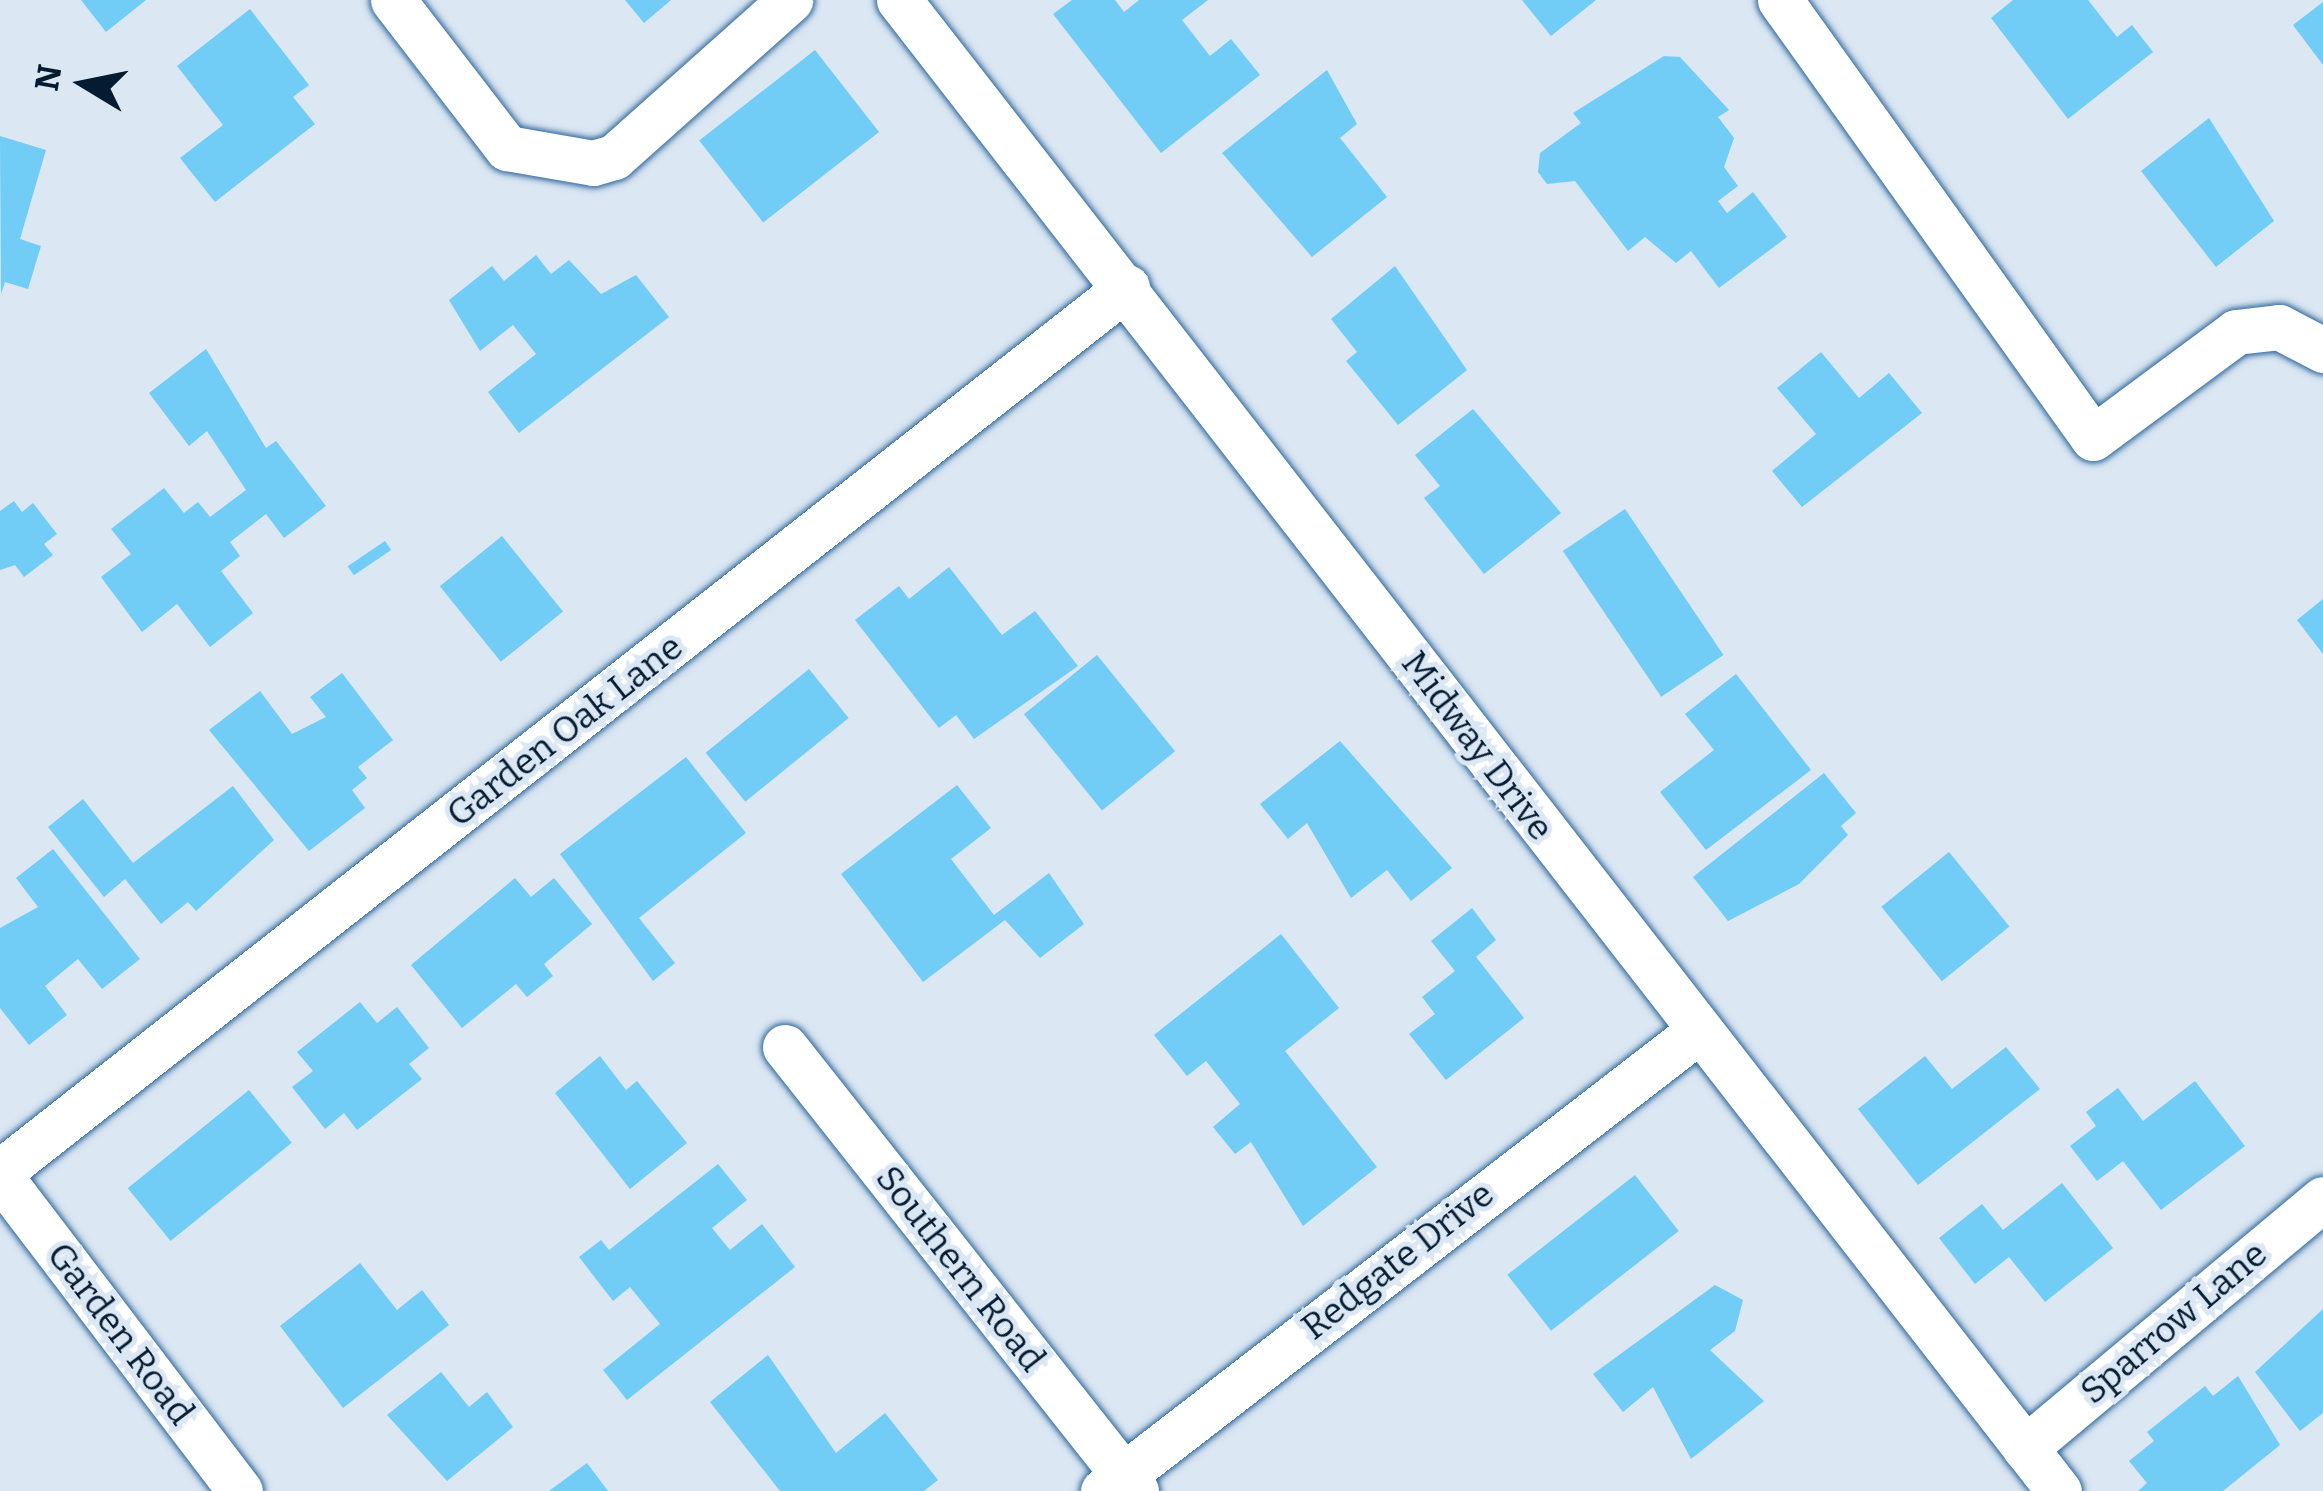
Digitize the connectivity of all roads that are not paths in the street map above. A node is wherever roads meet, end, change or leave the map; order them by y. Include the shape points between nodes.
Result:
1 (393, 0) edge
2 (790, 0) edge
3 (899, 0) edge
4 (1780, 0) edge
5 (1127, 286) junction
6 (2323, 350) edge
7 (1696, 1033) junction
8 (785, 1047) dead end
9 (0, 1174) edge
10 (2323, 1198) edge
11 (2025, 1448) junction
12 (1121, 1486) edge
13 (240, 1491) edge
14 (2059, 1491) edge

1 - 2 street via 507,148 593,163 614,157
3 - 5 street, Midway Drive
4 - 6 street via 2092,438 2236,332 2279,327
5 - 7 street, Midway Drive
5 - 9 street, Garden Oak Lane
7 - 11 street, Midway Drive
7 - 12 street, Redgate Drive
8 - 12 street, Southern Road
9 - 13 street, Garden Road
10 - 11 street, Sparrow Lane
11 - 14 street, Midway Drive

